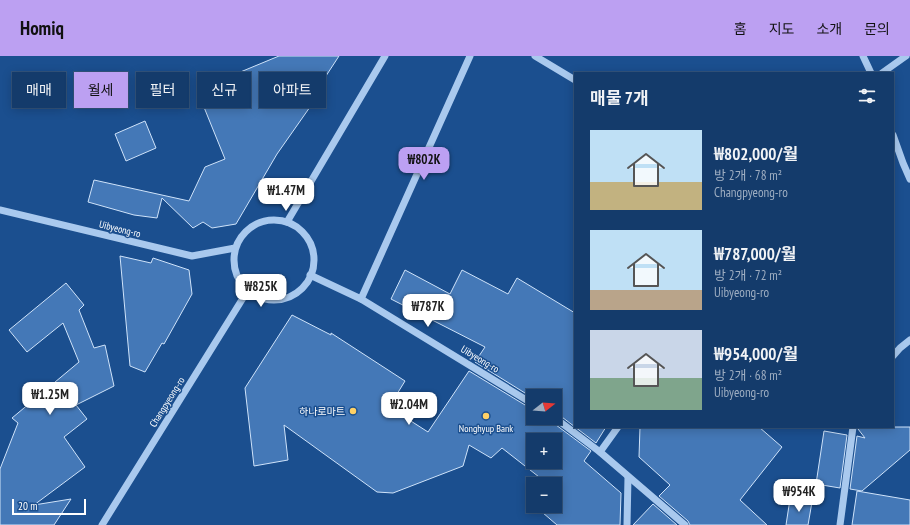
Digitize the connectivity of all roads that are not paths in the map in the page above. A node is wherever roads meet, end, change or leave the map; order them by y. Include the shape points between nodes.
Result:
1 (385, 56) edge
2 (470, 56) edge
3 (536, 56) edge
4 (863, 56) edge
5 (906, 56) edge
6 (871, 72) edge
7 (883, 72) edge
8 (574, 79) edge
9 (894, 138) edge
10 (910, 179) edge
11 (0, 210) edge
12 (287, 222) junction
13 (235, 248) junction
14 (310, 275) junction
15 (248, 290) junction
16 (361, 299) junction
17 (910, 340) edge
18 (894, 355) edge
19 (526, 400) edge
20 (562, 423) edge
21 (617, 428) edge
22 (853, 428) edge
23 (600, 452) junction
24 (628, 477) junction
25 (102, 525) edge
26 (627, 525) edge
27 (685, 525) edge
28 (840, 525) edge

1 - 12 street
2 - 16 street
3 - 8 street
4 - 6 street
5 - 7 street
9 - 10 street
11 - 13 street, Uibyeong-ro via 192,256
12 - 13 street via 263,221 251,226 241,236
12 - 14 street via 301,231 309,242 313,255
13 - 15 street via 236,274
14 - 15 street via 300,290 283,299 264,299
14 - 16 street, Uibyeong-ro
15 - 25 street, Changpyeong-ro
16 - 19 street, Uibyeong-ro
17 - 18 street
20 - 23 street
21 - 23 street
22 - 28 street
23 - 24 street
24 - 26 street
24 - 27 street

